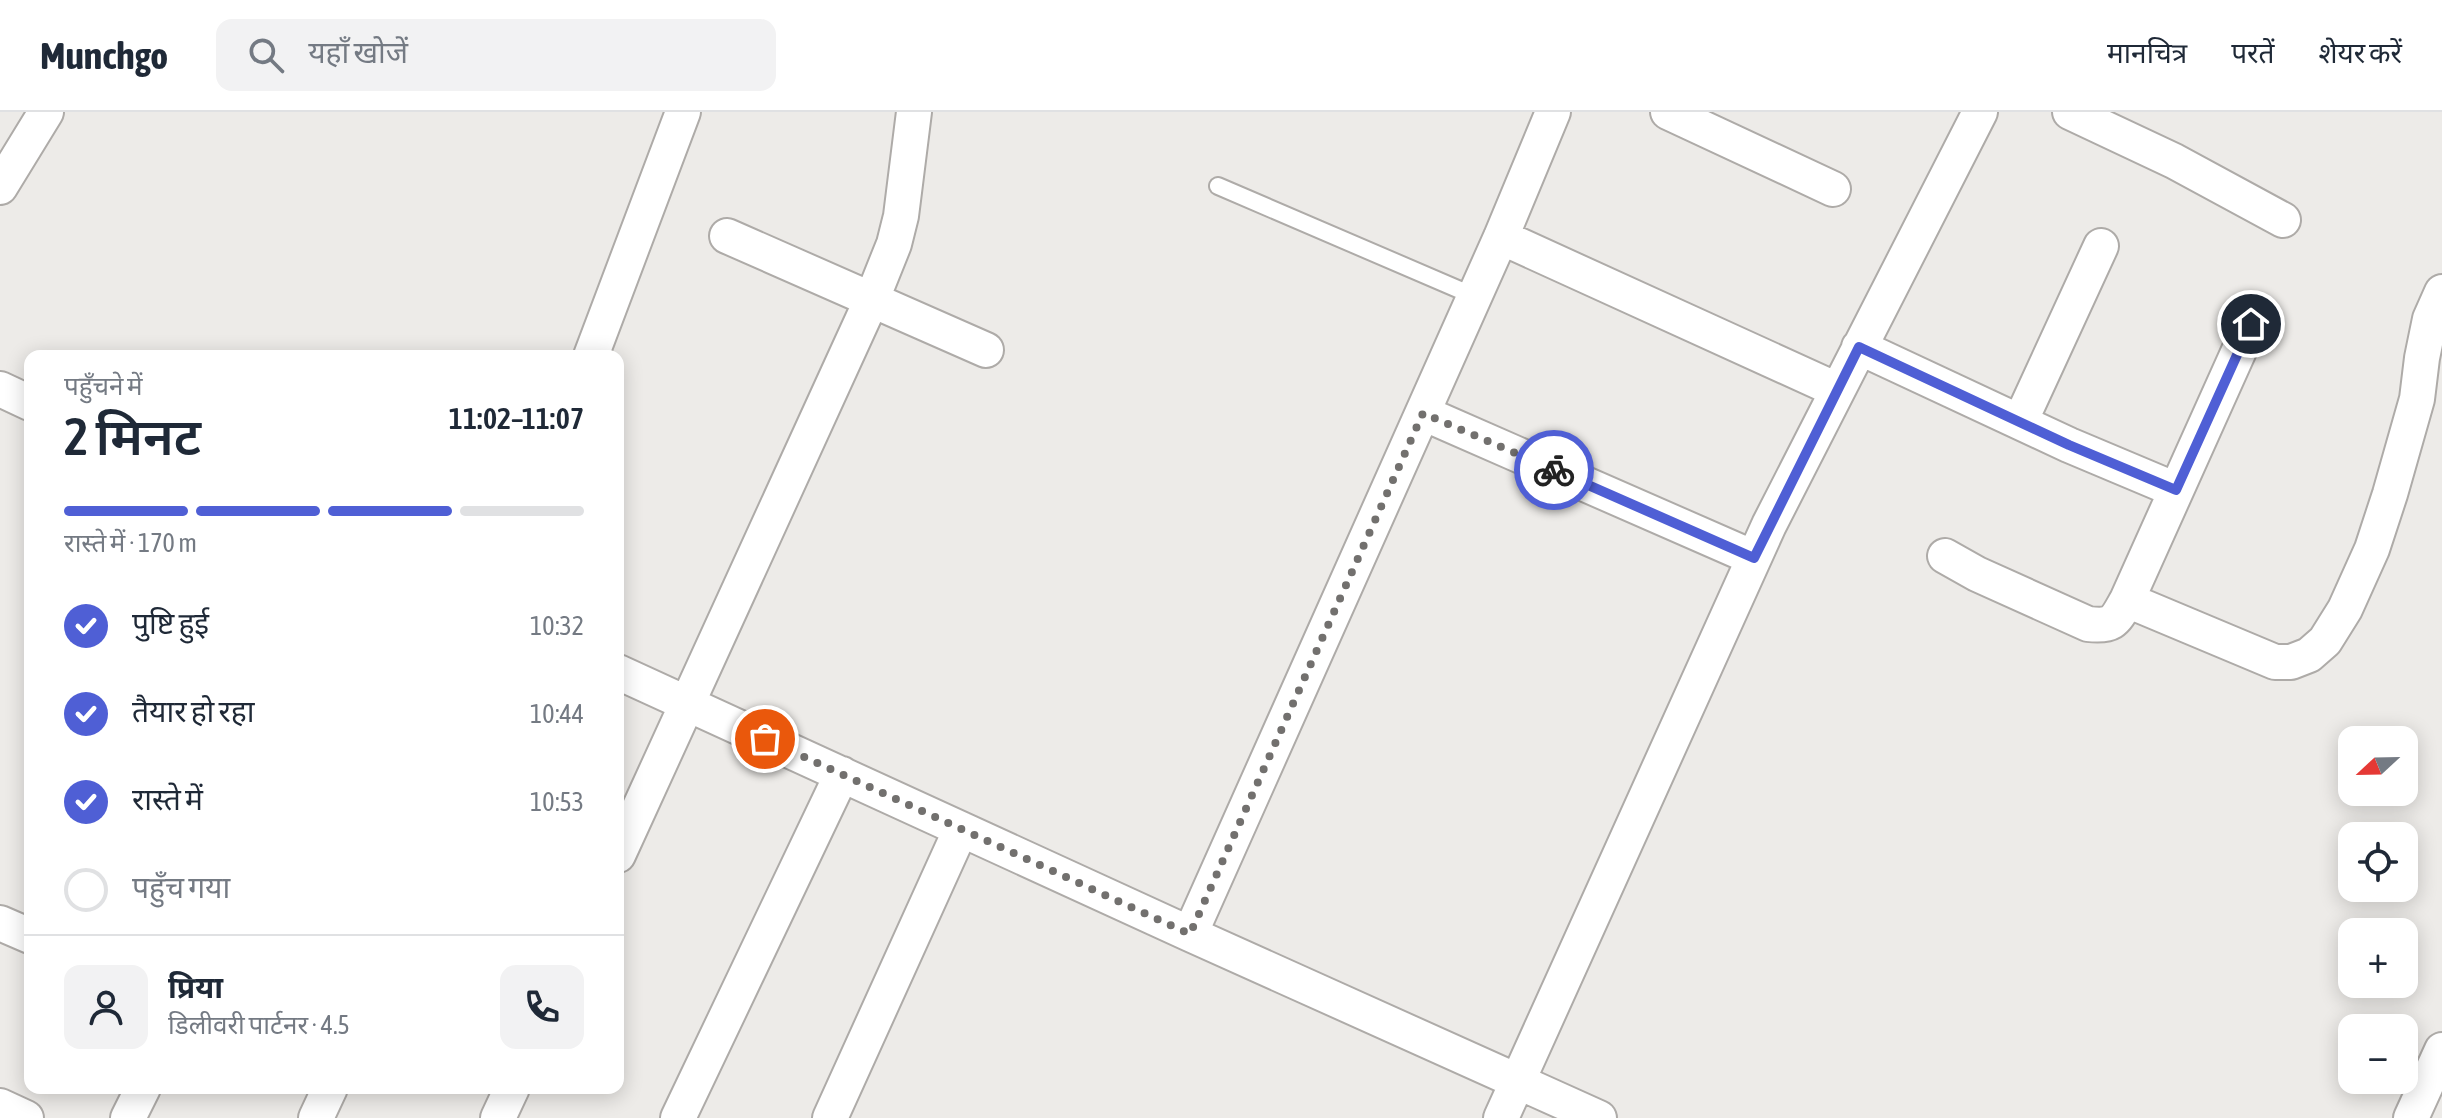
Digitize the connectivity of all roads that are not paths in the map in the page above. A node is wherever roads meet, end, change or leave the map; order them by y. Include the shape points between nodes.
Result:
1 (683, 112) edge
2 (914, 112) edge
3 (1668, 112) edge
4 (1980, 112) edge
5 (2070, 112) edge
6 (33, 116) edge
7 (1541, 116) edge
8 (1218, 186) dead end
9 (0, 187) edge
10 (1833, 189) dead end
11 (2283, 220) dead end
12 (727, 236) dead end
13 (1501, 237) junction
14 (2101, 246) dead end
15 (2442, 292) edge
16 (1474, 296) junction
17 (872, 299) junction
18 (2251, 324) dead end
19 (1859, 347) junction
20 (593, 350) edge
21 (986, 350) dead end
22 (0, 389) edge
23 (1837, 390) junction
24 (24, 400) edge
25 (1423, 413) junction
26 (2020, 422) junction
27 (2176, 490) junction
28 (1945, 556) dead end
29 (1754, 558) junction
30 (2127, 600) junction
31 (624, 675) edge
32 (687, 704) junction
33 (842, 774) junction
34 (961, 829) junction
35 (624, 842) edge
36 (0, 923) edge
37 (24, 933) edge
38 (1190, 934) junction
39 (2441, 1057) edge
40 (1518, 1081) junction
41 (140, 1094) edge
42 (327, 1094) edge
43 (509, 1094) edge
44 (0, 1106) edge
45 (26, 1118) edge
46 (128, 1118) edge
47 (316, 1118) edge
48 (498, 1118) edge
49 (678, 1118) edge
50 (830, 1118) edge
51 (1501, 1118) edge
52 (1599, 1118) edge
53 (2411, 1118) edge

1 - 20 street
2 - 17 street via 901,216
3 - 10 street
4 - 19 street
5 - 11 street
6 - 9 street
7 - 13 street
8 - 16 lane
12 - 17 street
13 - 16 street
13 - 23 street
14 - 26 street
15 - 30 street via 2430,319 2417,399 2372,549 2325,641 2309,655 2275,662
16 - 25 street
17 - 21 street
17 - 32 street
18 - 27 street
19 - 23 street
19 - 26 street
22 - 24 street
23 - 29 street
25 - 29 street
25 - 38 street
26 - 27 street
27 - 30 street
28 - 30 street via 2088,624 2105,626
29 - 40 street
31 - 32 street
32 - 33 street
32 - 35 street
33 - 34 street
33 - 49 street
34 - 38 street
34 - 50 street
36 - 37 street
38 - 40 street
39 - 53 street
40 - 51 street
40 - 52 street
41 - 46 street
42 - 47 street
43 - 48 street
44 - 45 street

